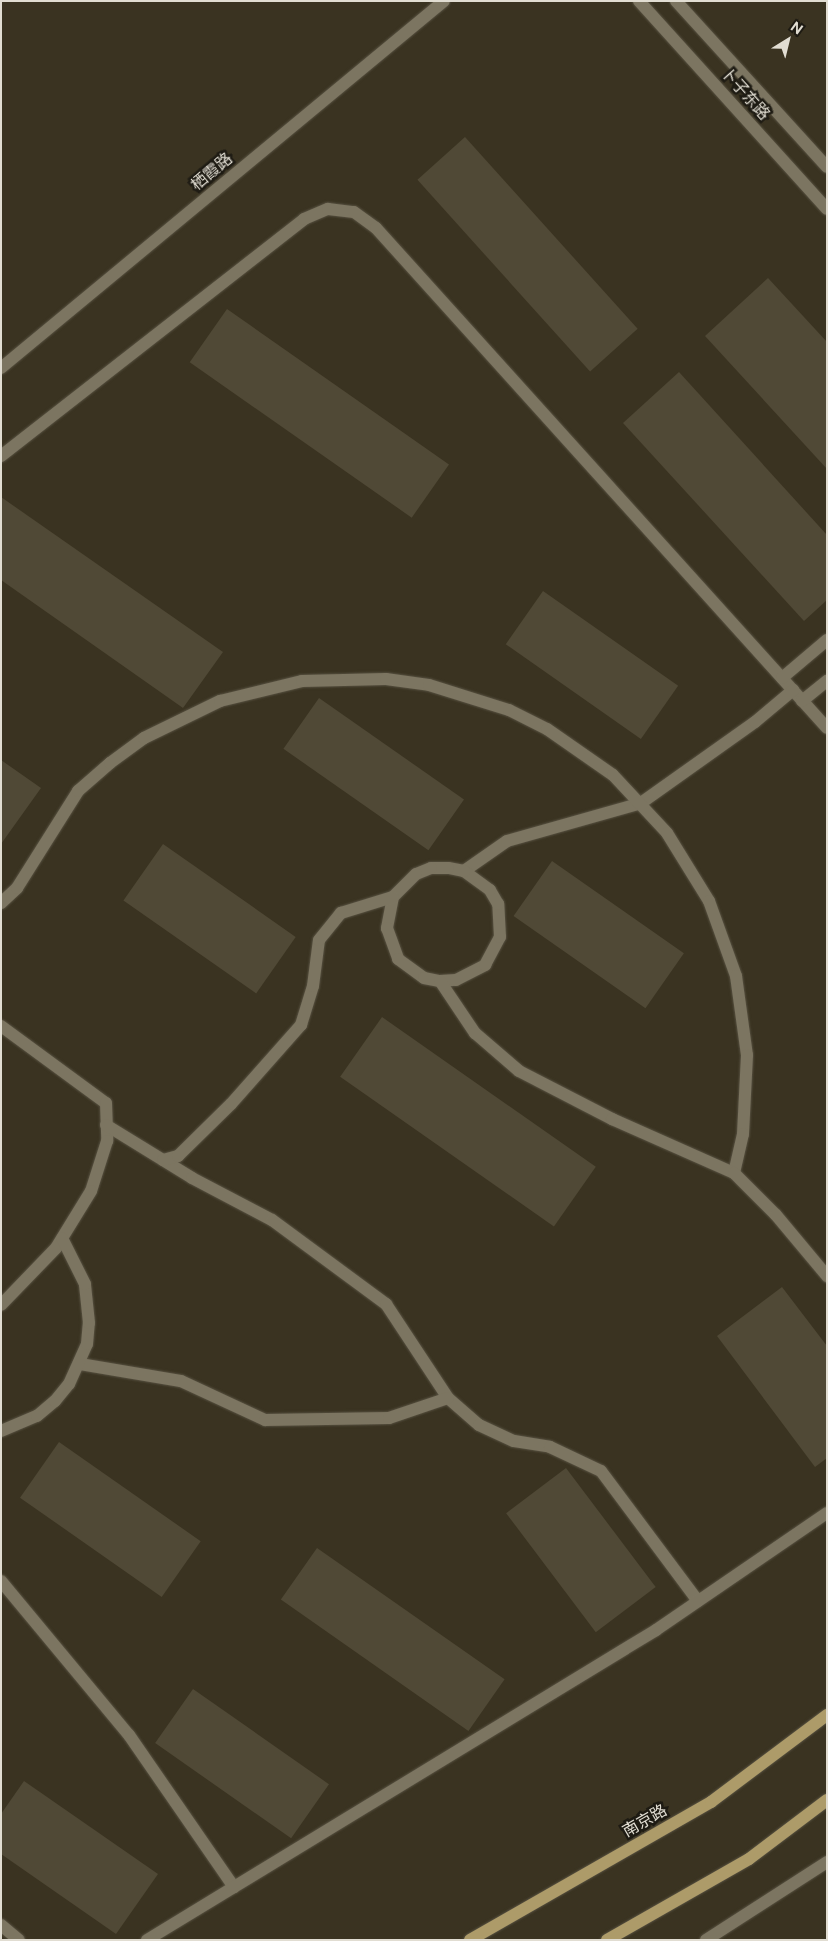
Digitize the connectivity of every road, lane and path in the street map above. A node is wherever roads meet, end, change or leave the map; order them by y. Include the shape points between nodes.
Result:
1 (444, 1) edge
2 (639, 1) edge
3 (676, 1) edge
4 (827, 167) edge
5 (827, 209) edge
6 (1, 368) edge
7 (1, 456) edge
8 (827, 640) edge
9 (782, 678) junction
10 (827, 680) edge
11 (792, 690) junction
12 (802, 701) junction
13 (827, 728) edge
14 (641, 803) junction
15 (464, 871) junction
16 (393, 897) junction
17 (1, 903) edge
18 (440, 982) junction
19 (1, 1026) edge
20 (106, 1125) junction
21 (163, 1160) junction
22 (734, 1173) junction
23 (62, 1238) junction
24 (827, 1276) edge
25 (2, 1303) edge
26 (80, 1364) junction
27 (448, 1398) junction
28 (1, 1432) edge
29 (827, 1513) edge
30 (1, 1581) edge
31 (698, 1601) junction
32 (827, 1715) edge
33 (827, 1800) edge
34 (827, 1862) edge
35 (234, 1887) junction
36 (1, 1925) edge
37 (19, 1940) edge
38 (147, 1940) edge
39 (470, 1940) edge
40 (607, 1940) edge
41 (706, 1940) edge

1 - 6 street, 栖霞路
2 - 5 street, 卜子东路
3 - 4 street, 卜子东路
7 - 9 street via 304,219 328,209 354,212 376,228
8 - 9 street
9 - 11 street
10 - 12 street
11 - 12 street
11 - 14 street via 755,722
12 - 13 street
14 - 15 street via 506,841
14 - 17 street via 613,775 554,733 509,710 469,695 386,679 302,681 228,699 181,718 110,763 78,791 17,888
14 - 22 street via 667,833 709,901 736,976 747,1055 743,1134
15 - 16 street via 432,868 403,884
15 - 18 street via 490,890 498,904 500,937 485,965 464,978
16 - 18 street via 387,928 398,959 424,978
16 - 21 street via 341,914 320,940 313,986 301,1024 218,1117 178,1156
18 - 22 street via 475,1033 518,1071 612,1119
19 - 20 street via 106,1103
20 - 21 street
20 - 23 street via 107,1141 91,1191
21 - 27 street via 272,1220 386,1304
22 - 24 street via 776,1215
23 - 25 street
23 - 26 street via 80,1268 89,1302 87,1344
26 - 27 street via 181,1381 265,1420 389,1418
26 - 28 street via 55,1401 38,1416
27 - 31 street via 462,1412 496,1435 550,1447 601,1471
29 - 31 street
30 - 35 street via 129,1735
31 - 35 street
32 - 39 main road, 南京路 via 711,1802
33 - 40 main road via 749,1859
34 - 41 street
35 - 38 street
36 - 37 street

